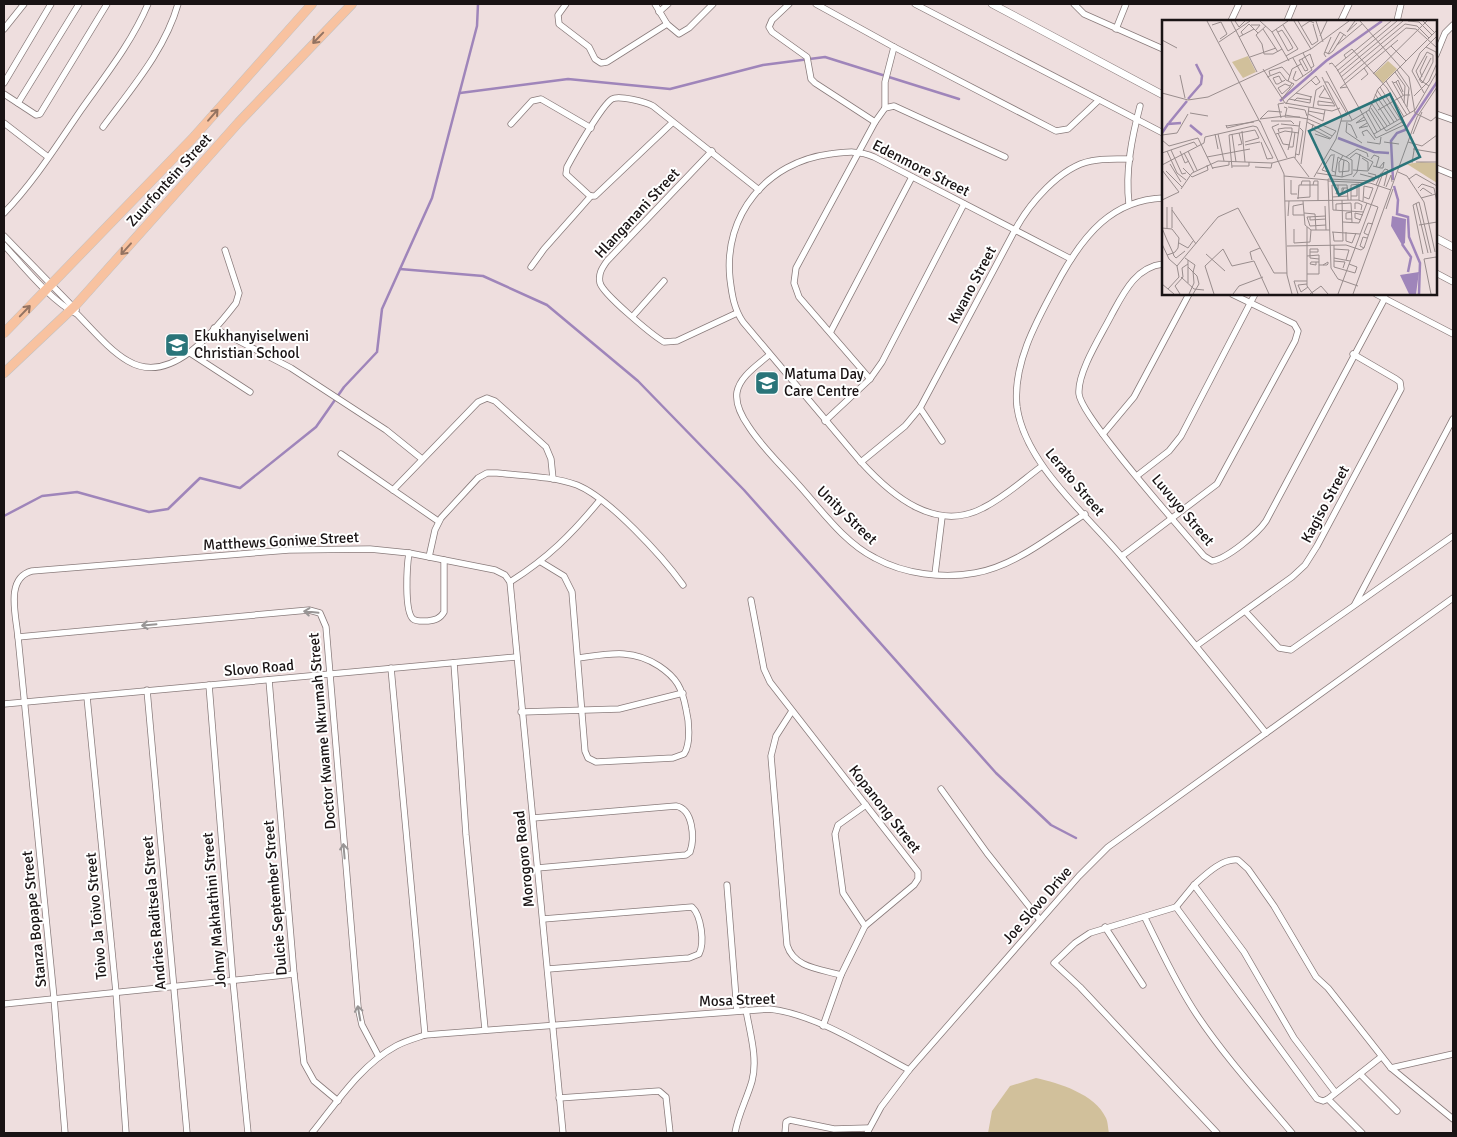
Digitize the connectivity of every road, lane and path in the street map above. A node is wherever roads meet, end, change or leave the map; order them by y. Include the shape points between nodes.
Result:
1 (24, 4) edge
2 (51, 4) edge
3 (79, 4) edge
4 (107, 4) edge
5 (148, 4) edge
6 (178, 4) edge
7 (312, 4) edge
8 (352, 4) edge
9 (566, 4) edge
10 (655, 4) edge
11 (668, 4) edge
12 (713, 4) edge
13 (789, 4) edge
14 (816, 4) edge
15 (915, 4) edge
16 (992, 4) edge
17 (1126, 4) edge
18 (1239, 4) edge
19 (1294, 4) edge
20 (1349, 4) edge
21 (1401, 4) edge
22 (1074, 5) edge
23 (659, 12) junction
24 (1232, 20) edge
25 (1287, 20) edge
26 (1341, 20) edge
27 (1396, 20) edge
28 (667, 24) junction
29 (1453, 24) edge
30 (1116, 28) junction
31 (4, 29) edge
32 (894, 47) junction
33 (1162, 50) edge
34 (1437, 53) edge
35 (4, 83) edge
36 (4, 94) edge
37 (1162, 94) edge
38 (1099, 100) junction
39 (18, 104) junction
40 (1140, 106) dead end
41 (884, 108) junction
42 (1437, 114) edge
43 (1137, 120) junction
44 (1453, 120) edge
45 (4, 122) edge
46 (672, 122) junction
47 (875, 122) junction
48 (511, 124) dead end
49 (103, 127) dead end
50 (590, 128) junction
51 (1162, 132) edge
52 (712, 151) junction
53 (858, 152) junction
54 (48, 157) junction
55 (1005, 157) dead end
56 (1130, 159) junction
57 (1437, 168) edge
58 (1453, 175) edge
59 (912, 177) junction
60 (759, 190) junction
61 (591, 196) junction
62 (1162, 198) edge
63 (964, 204) junction
64 (1130, 204) junction
65 (4, 213) edge
66 (1015, 230) junction
67 (4, 236) edge
68 (1437, 239) edge
69 (4, 245) edge
70 (1453, 247) edge
71 (225, 250) dead end
72 (1071, 259) junction
73 (1162, 264) edge
74 (531, 267) dead end
75 (1437, 274) edge
76 (664, 280) dead end
77 (1453, 282) edge
78 (49, 287) junction
79 (1188, 295) edge
80 (1234, 295) edge
81 (1254, 295) edge
82 (1378, 295) edge
83 (1385, 298) junction
84 (1250, 303) junction
85 (74, 310) junction
86 (737, 313) junction
87 (632, 316) junction
88 (214, 328) junction
89 (831, 332) junction
90 (4, 333) edge
91 (1453, 334) edge
92 (190, 353) junction
93 (1353, 354) junction
94 (769, 355) junction
95 (4, 373) edge
96 (870, 379) junction
97 (250, 392) dead end
98 (920, 408) junction
99 (1453, 419) edge
100 (825, 421) junction
101 (1103, 434) junction
102 (942, 441) dead end
103 (341, 454) dead end
104 (422, 459) junction
105 (861, 462) junction
106 (1042, 466) junction
107 (1138, 475) junction
108 (553, 479) junction
109 (393, 490) junction
110 (600, 500) junction
111 (1084, 514) junction
112 (942, 517) junction
113 (1173, 518) junction
114 (438, 521) junction
115 (1453, 536) edge
116 (409, 553) junction
117 (1122, 556) junction
118 (429, 557) junction
119 (444, 560) junction
120 (540, 562) junction
121 (935, 574) junction
122 (16, 581) joint
123 (510, 582) junction
124 (683, 585) dead end
125 (1453, 598) edge
126 (750, 600) dead end
127 (1355, 604) junction
128 (1245, 611) junction
129 (18, 637) junction
130 (1196, 646) junction
131 (516, 657) junction
132 (578, 658) junction
133 (454, 662) junction
134 (391, 668) junction
135 (328, 674) junction
136 (269, 680) junction
137 (209, 685) junction
138 (148, 690) junction
139 (683, 693) junction
140 (87, 697) junction
141 (26, 702) junction
142 (4, 704) edge
143 (582, 710) junction
144 (792, 711) junction
145 (521, 712) junction
146 (1266, 733) junction
147 (941, 789) dead end
148 (866, 805) junction
149 (533, 818) junction
150 (538, 868) junction
151 (727, 885) dead end
152 (1194, 885) junction
153 (1176, 907) junction
154 (1144, 918) junction
155 (543, 919) junction
156 (1040, 920) junction
157 (865, 926) junction
158 (1105, 927) junction
159 (548, 969) junction
160 (294, 974) junction
161 (841, 975) junction
162 (233, 981) junction
163 (1143, 985) dead end
164 (173, 988) junction
165 (116, 992) junction
166 (54, 998) junction
167 (4, 1004) edge
168 (746, 1010) junction
169 (737, 1011) junction
170 (553, 1026) junction
171 (823, 1026) junction
172 (485, 1029) junction
173 (425, 1034) junction
174 (1453, 1054) edge
175 (379, 1057) junction
176 (1382, 1057) junction
177 (1391, 1068) junction
178 (909, 1070) junction
179 (1360, 1074) junction
180 (1335, 1092) junction
181 (559, 1098) junction
182 (1328, 1099) junction
183 (338, 1101) junction
184 (1397, 1111) dead end
185 (1453, 1119) edge
186 (868, 1131) edge
187 (65, 1133) edge
188 (126, 1133) edge
189 (187, 1133) edge
190 (248, 1133) edge
191 (312, 1133) edge
192 (563, 1133) edge
193 (670, 1133) edge
194 (735, 1133) edge
195 (785, 1133) edge
196 (1217, 1133) edge
197 (1292, 1133) edge
198 (1362, 1133) edge

1 - 31 street
2 - 35 street
3 - 39 street
4 - 39 street via 40,114 36,115
5 - 54 street via 117,58
6 - 49 street via 167,35 153,58
78 -> 7 main road, Zuurfontein Street via 192,139
8 -> 85 main road, Zuurfontein Street via 246,115
9 - 28 street via 558,15 559,24 589,47 601,63 608,62
10 - 23 street
11 - 23 street
12 - 28 street via 682,33 676,33
13 - 47 street via 772,20 770,29 807,57 811,79 815,83
14 - 32 street
15 - 38 street
16 - 37 street
17 - 30 street
18 - 24 street
19 - 25 street
20 - 26 street
21 - 27 street
22 - 30 street via 1084,14
23 - 28 street
29 - 34 street via 1445,33
30 - 33 street
32 - 38 street via 1056,131 1068,129
32 - 41 street
36 - 39 street
38 - 43 street
40 - 43 street
41 - 47 street
41 - 55 street via 900,108
42 - 44 street
43 - 51 street
43 - 56 street
45 - 54 street
46 - 50 street via 648,103 615,98
46 - 52 street
46 - 61 street via 597,194
47 - 53 street
48 - 50 street via 532,100 541,99
50 - 61 street via 565,172
52 - 60 street
52 - 87 street, Hlanganani Street via 601,270 599,279 603,289
53 - 59 street, Edenmore Street
53 - 60 street, Edenmore Street via 799,160 781,170
53 - 89 street via 794,275 799,297
54 - 65 street
56 - 64 street
56 - 66 street, Kwano Street via 1089,161 1071,170 1032,204
57 - 58 street
59 - 63 street, Edenmore Street
59 - 89 street
60 - 86 street, Edenmore Street via 739,220 729,248 731,289
61 - 74 street
62 - 64 street, Lerato Street
63 - 66 street, Edenmore Street
63 - 96 street
64 - 72 street, Lerato Street via 1100,222
66 - 72 street, Edenmore Street
66 - 98 street, Kwano Street
67 - 78 street
68 - 70 street
69 - 78 street
71 - 88 street via 238,299
72 - 106 street, Lerato Street via 1029,341 1018,380 1020,417
73 - 101 street, Luvuyo Street via 1146,268 1131,283 1082,377 1081,402
75 - 77 street
76 - 87 street
78 - 85 street
90 -> 78 main road, Zuurfontein Street
79 - 101 street via 1134,397
80 - 84 street
81 - 84 street
82 - 83 street
83 - 91 street
83 - 93 street, Luvuyo Street
84 - 107 street via 1181,436 1169,451
84 - 113 street via 1294,324 1298,334 1221,479
85 - 92 street via 119,355 136,365 162,367
85 - 95 main road, Zuurfontein Street
86 - 87 street, Hlanganani Street via 672,342 659,339
86 - 94 street, Edenmore Street
88 - 92 street
88 - 104 street via 290,368 386,430
89 - 96 street
92 - 97 street
93 - 113 street, Luvuyo Street via 1270,515 1257,532 1221,558 1212,560 1204,556
93 - 128 street, Kagiso Street via 1400,382 1399,394 1312,555 1292,577
94 - 100 street, Edenmore Street
94 - 121 street, Unity Street via 742,380 738,391 740,410 756,436 857,547 897,568
96 - 100 street
98 - 102 street
98 - 105 street, Kwano Street via 905,426
99 - 127 street
100 - 105 street, Edenmore Street
101 - 107 street, Luvuyo Street
103 - 109 street
104 - 108 street via 478,402 489,398 546,448
104 - 109 street
105 - 112 street, Edenmore Street via 905,501
106 - 111 street, Lerato Street
106 - 112 street, Edenmore Street via 982,509 961,516
107 - 113 street, Luvuyo Street
108 - 110 street via 576,485
108 - 114 street via 497,473 482,475
109 - 114 street
110 - 120 street via 572,533
110 - 124 street
111 - 117 street, Lerato Street
111 - 121 street, Unity Street via 1001,566 974,573
112 - 121 street
113 - 117 street
114 - 118 street
115 - 127 street
116 - 118 street, Matthews Goniwe Street
116 - 119 street via 409,611 417,621 434,620 444,612
116 - 122 street, Matthews Goniwe Street via 370,549 289,550 32,571
117 - 130 street, Lerato Street
118 - 119 street, Matthews Goniwe Street
119 - 123 street, Matthews Goniwe Street via 501,572
120 - 123 street
120 - 132 street via 564,576 570,585
122 - 129 street, Stanza Bopape Street
123 - 131 street, Morogoro Road
125 - 146 street, Joe Slovo Drive
126 - 144 street, Kopanong Street via 766,676
127 - 128 street via 1296,648 1287,650 1275,645
128 - 130 street, Kagiso Street
135 -> 129 street, Doctor Kwame Nkrumah Street via 324,619 315,610
129 - 141 street, Stanza Bopape Street
130 - 146 street, Lerato Street
131 - 133 street, Slovo Road
131 - 145 street, Morogoro Road
132 - 139 street via 623,653 642,656 676,679
132 - 143 street
133 - 134 street, Slovo Road
133 - 172 street via 466,834
134 - 135 street, Slovo Road
134 - 173 street
135 - 136 street, Slovo Road
175 -> 135 street, Doctor Kwame Nkrumah Street via 359,1017
136 - 137 street, Slovo Road
136 - 160 street, Dulcie September Street
137 - 138 street, Slovo Road
137 - 162 street, Johny Makhathini Street
138 - 140 street, Slovo Road
138 - 164 street, Andries Raditsela Street
139 - 143 street via 628,708
139 - 143 street via 688,722 686,751 681,757 592,761 585,751
140 - 141 street, Slovo Road
140 - 165 street, Toivo Ja Toivo Street
141 - 142 street, Slovo Road
141 - 166 street, Stanza Bopape Street
143 - 145 street
144 - 148 street, Kopanong Street
144 - 161 street via 771,749 787,945 796,961
145 - 149 street, Morogoro Road
146 - 156 street, Joe Slovo Drive via 1108,848
147 - 156 street
148 - 157 street via 838,825 834,834 844,893
148 - 157 street, Kopanong Street via 919,875 914,885
149 - 150 street, Morogoro Road
149 - 150 street via 676,806 684,808 688,814 691,836 692,848 686,855
150 - 155 street, Morogoro Road
151 - 169 street
152 - 153 street
152 - 176 street via 1227,862 1235,860 1245,865 1281,917 1316,977
152 - 180 street via 1244,952 1294,1038
153 - 154 street
153 - 182 street via 1317,1098
154 - 158 street
154 - 197 street via 1196,1014
155 - 159 street, Morogoro Road
155 - 159 street via 692,907 698,914 702,945 699,954 688,958
156 - 178 street, Joe Slovo Drive
157 - 161 street, Kopanong Street
158 - 163 street
158 - 196 street via 1075,943 1054,964 1087,994
159 - 170 street, Morogoro Road
160 - 162 street
160 - 183 street, Dulcie September Street via 304,1063 314,1081
161 - 171 street, Kopanong Street
162 - 164 street
162 - 190 street, Johny Makhathini Street
164 - 165 street
164 - 189 street, Andries Raditsela Street
165 - 166 street
165 - 188 street, Toivo Ja Toivo Street
166 - 167 street
166 - 187 street, Stanza Bopape Street
168 - 169 street, Mosa Street
168 - 171 street, Mosa Street via 780,1010
168 - 194 street via 754,1069
169 - 170 street, Mosa Street
170 - 172 street, Mosa Street
170 - 181 street, Morogoro Road
171 - 178 street, Mosa Street
172 - 173 street, Mosa Street
173 - 175 street, Mosa Street
174 - 177 street
175 - 183 street, Mosa Street
176 - 177 street
176 - 179 street
177 - 185 street
178 - 186 street, Joe Slovo Drive
179 - 180 street
179 - 184 street
180 - 182 street
181 - 192 street, Morogoro Road
181 - 193 street via 659,1090 666,1098
182 - 198 street
183 - 191 street, Mosa Street
186 - 195 street via 839,1130 790,1120 786,1122

